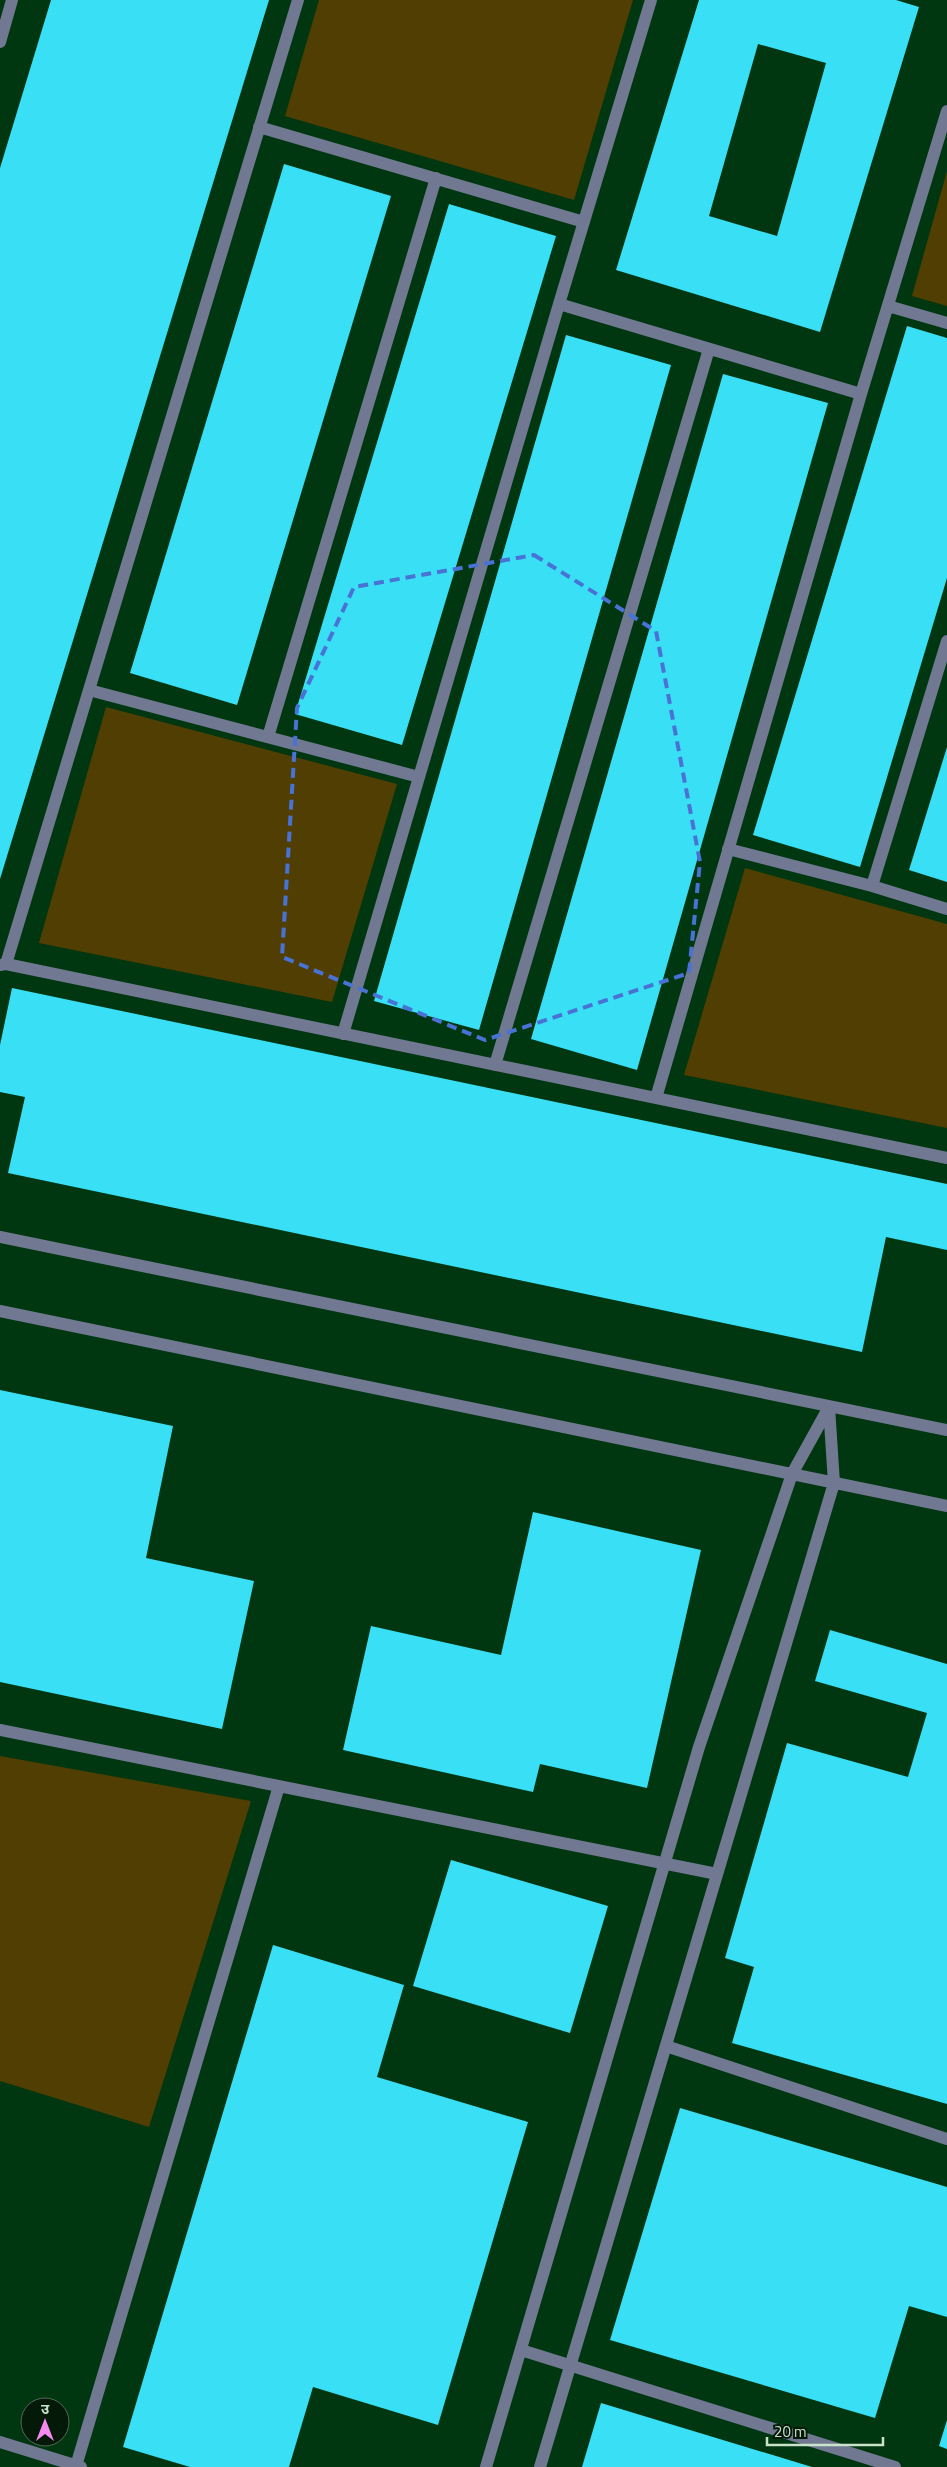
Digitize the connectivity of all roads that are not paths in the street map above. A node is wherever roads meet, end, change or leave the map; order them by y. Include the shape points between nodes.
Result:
1 (12, 0) edge
2 (298, 0) edge
3 (651, 0) edge
4 (0, 42) edge
5 (947, 111) edge
6 (259, 127) junction
7 (436, 178) junction
8 (584, 222) junction
9 (559, 304) junction
10 (888, 306) junction
11 (947, 323) edge
12 (709, 349) junction
13 (861, 394) junction
14 (947, 641) edge
15 (89, 690) junction
16 (268, 737) junction
17 (419, 777) junction
18 (728, 849) junction
19 (872, 886) junction
20 (947, 909) edge
21 (3, 964) edge
22 (343, 1034) junction
23 (496, 1065) junction
24 (656, 1098) junction
25 (947, 1158) edge
26 (0, 1237) edge
27 (0, 1311) edge
28 (829, 1407) junction
29 (947, 1430) edge
30 (792, 1474) junction
31 (834, 1483) junction
32 (947, 1506) edge
33 (0, 1730) edge
34 (279, 1786) junction
35 (665, 1864) junction
36 (717, 1874) junction
37 (666, 2046) junction
38 (947, 2139) edge
39 (521, 2350) junction
40 (570, 2366) junction
41 (0, 2442) edge
42 (79, 2466) edge
43 (890, 2466) edge
44 (486, 2467) edge
45 (540, 2467) edge

1 - 4 street
2 - 6 street
3 - 8 street
5 - 10 street
6 - 7 street
6 - 15 street
7 - 8 street
7 - 16 street
8 - 9 street
9 - 12 street
9 - 17 street
10 - 11 street
10 - 13 street
12 - 13 street
12 - 23 street
13 - 18 street
14 - 19 street
15 - 16 street
15 - 21 street
16 - 17 street
17 - 22 street
18 - 19 street
18 - 24 street
19 - 20 street
21 - 22 street
22 - 23 street
23 - 24 street
24 - 25 street
26 - 28 street
27 - 30 street
28 - 29 street
28 - 30 street
28 - 31 street
30 - 31 street
30 - 35 street via 700,1747
31 - 32 street
31 - 36 street
33 - 34 street
34 - 35 street
34 - 42 street
35 - 36 street
35 - 39 street
36 - 37 street
37 - 38 street
37 - 40 street
39 - 40 street
39 - 44 street
40 - 43 street
40 - 45 street
41 - 42 street

